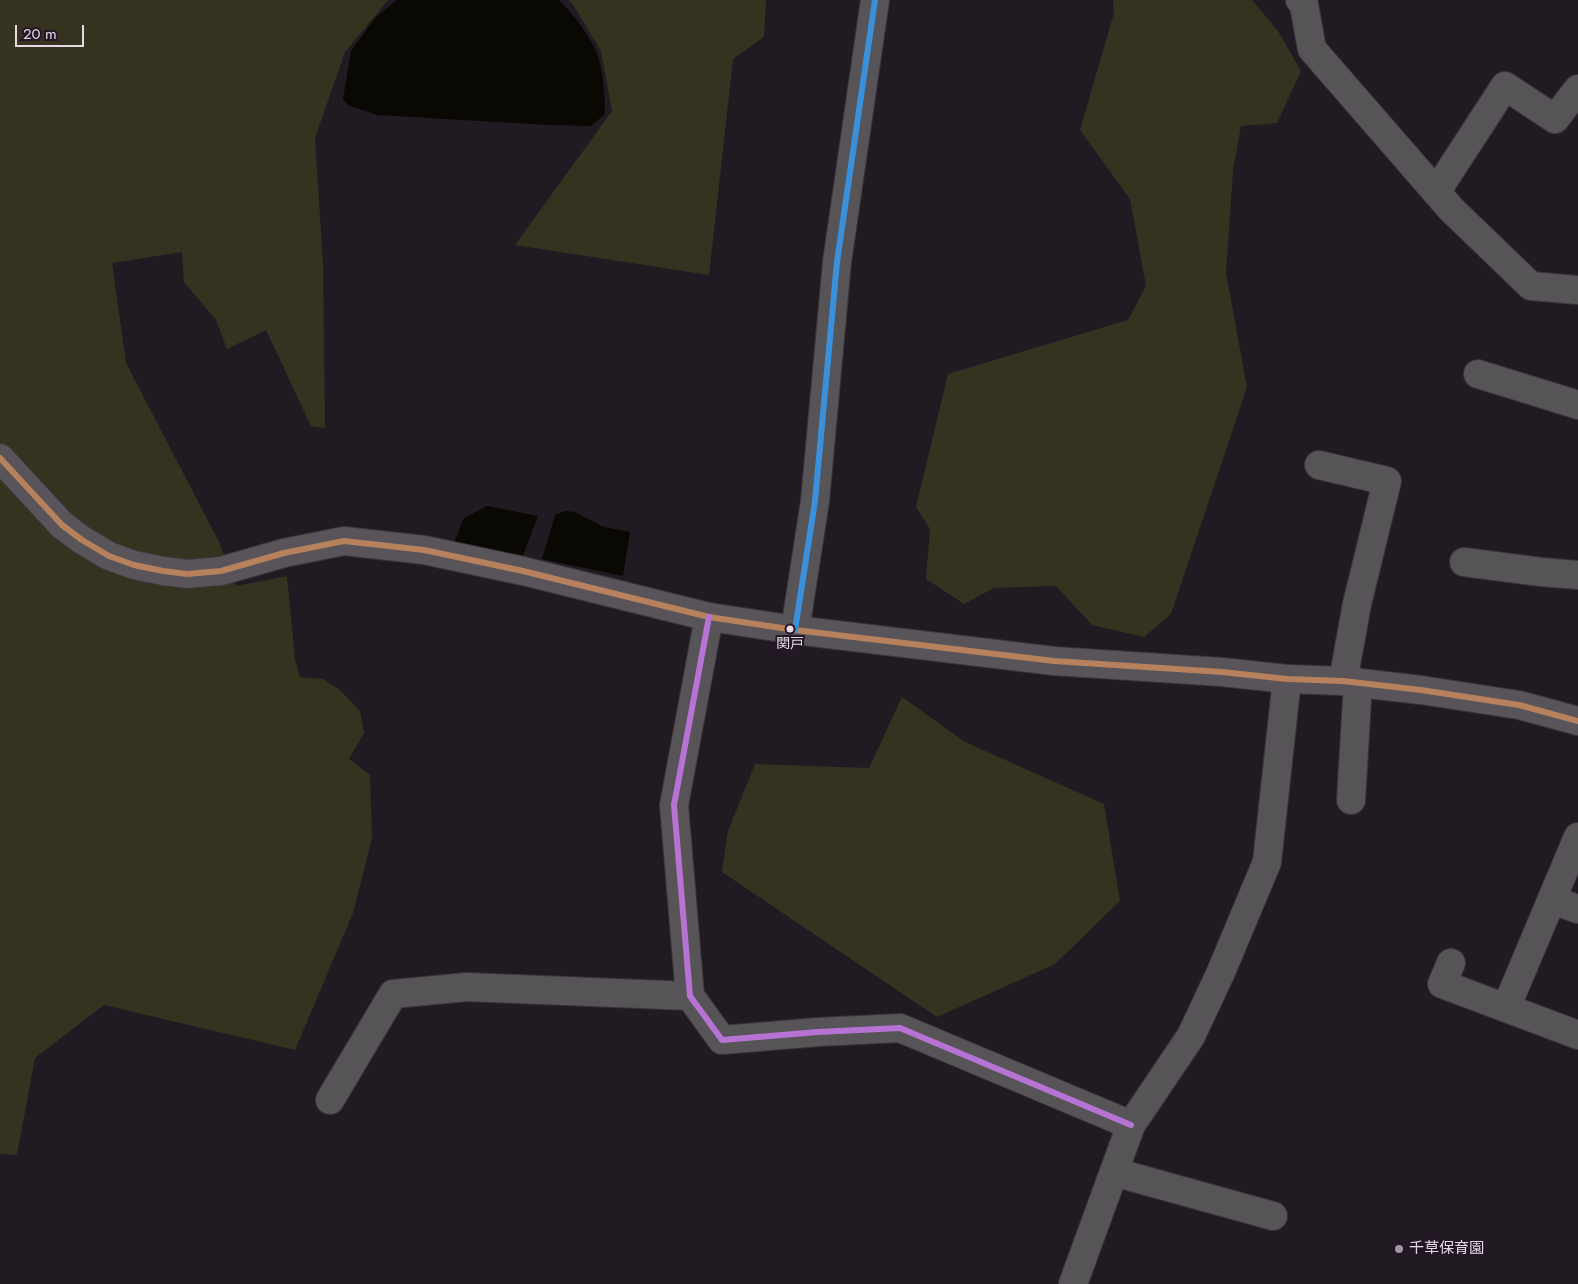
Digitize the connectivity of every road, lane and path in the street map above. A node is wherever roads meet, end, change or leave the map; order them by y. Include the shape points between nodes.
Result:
1 (875, 0) edge
2 (1300, 0) edge
3 (1578, 89) edge
4 (1436, 192) junction
5 (1578, 290) edge
6 (1478, 374) dead end
7 (1578, 405) edge
8 (0, 458) edge
9 (1319, 465) dead end
10 (1464, 562) dead end
11 (1578, 574) edge
12 (709, 616) junction
13 (795, 630) junction
14 (1287, 679) junction
15 (1350, 682) junction
16 (1578, 721) edge
17 (1351, 800) dead end
18 (1578, 837) edge
19 (1552, 900) junction
20 (1578, 909) edge
21 (1451, 963) dead end
22 (690, 996) junction
23 (1506, 1008) junction
24 (1578, 1035) edge
25 (330, 1100) dead end
26 (1131, 1125) junction
27 (1114, 1172) junction
28 (1273, 1216) dead end
29 (1073, 1284) edge

1 - 13 street via 837,262 815,501
2 - 4 street via 1304,5 1312,49
3 - 4 street via 1555,119 1505,86
4 - 5 street via 1531,286
6 - 7 street
8 - 12 main road via 62,525 102,552 134,565 187,574 221,571 284,553 344,541 424,550
9 - 15 street via 1387,481 1357,604
10 - 11 street
12 - 13 main road
12 - 22 street via 674,805
13 - 14 main road via 1054,661
14 - 15 main road
14 - 26 street via 1266,862 1191,1036
15 - 16 main road via 1519,705
15 - 17 street
18 - 19 street
19 - 20 street
19 - 23 street
21 - 23 street via 1442,984
22 - 25 street via 467,987 393,994
22 - 26 street via 722,1040 900,1028
23 - 24 street
26 - 27 street
27 - 28 street
27 - 29 street

